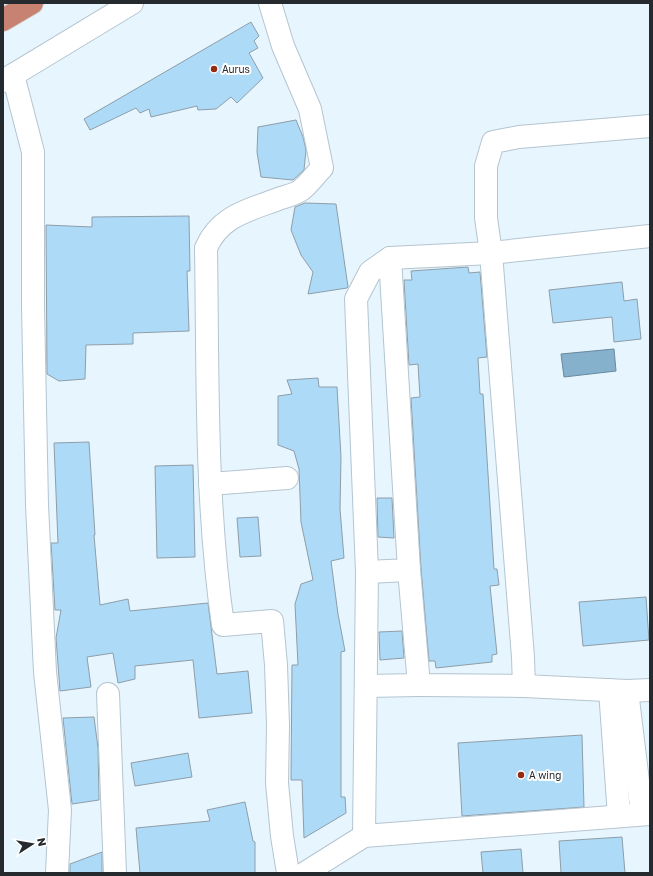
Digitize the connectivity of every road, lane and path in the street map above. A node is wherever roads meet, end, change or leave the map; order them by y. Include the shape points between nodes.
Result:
1 (32, 3) edge
2 (132, 3) edge
3 (270, 3) edge
4 (3, 20) edge
5 (8, 78) edge
6 (650, 126) edge
7 (650, 236) edge
8 (491, 253) junction
9 (390, 258) junction
10 (287, 478) dead end
11 (210, 484) junction
12 (409, 570) junction
13 (367, 572) junction
14 (419, 685) junction
15 (366, 686) junction
16 (524, 686) junction
17 (618, 690) junction
18 (650, 690) edge
19 (108, 694) dead end
20 (646, 814) edge
21 (619, 816) junction
22 (364, 836) junction
23 (57, 873) edge
24 (115, 873) edge
25 (288, 873) edge
26 (305, 873) edge

1 - 4 highway
2 - 5 street
3 - 11 street via 283,46 310,109 322,168 300,191 229,219 218,228 206,248
5 - 23 street via 33,152 37,505 45,672 60,810
6 - 8 street via 519,137 493,142 486,166 486,218
7 - 8 street
8 - 9 street
8 - 16 street
9 - 12 street
9 - 13 street via 370,272 356,299
10 - 11 street
11 - 25 street via 216,576 223,625 272,622 277,672 277,783
12 - 13 street
12 - 14 street
13 - 15 street
14 - 15 street
14 - 16 street
15 - 22 street
16 - 17 street
17 - 18 street
17 - 20 street
17 - 21 street
19 - 24 street
20 - 21 street
21 - 22 street
22 - 26 street

